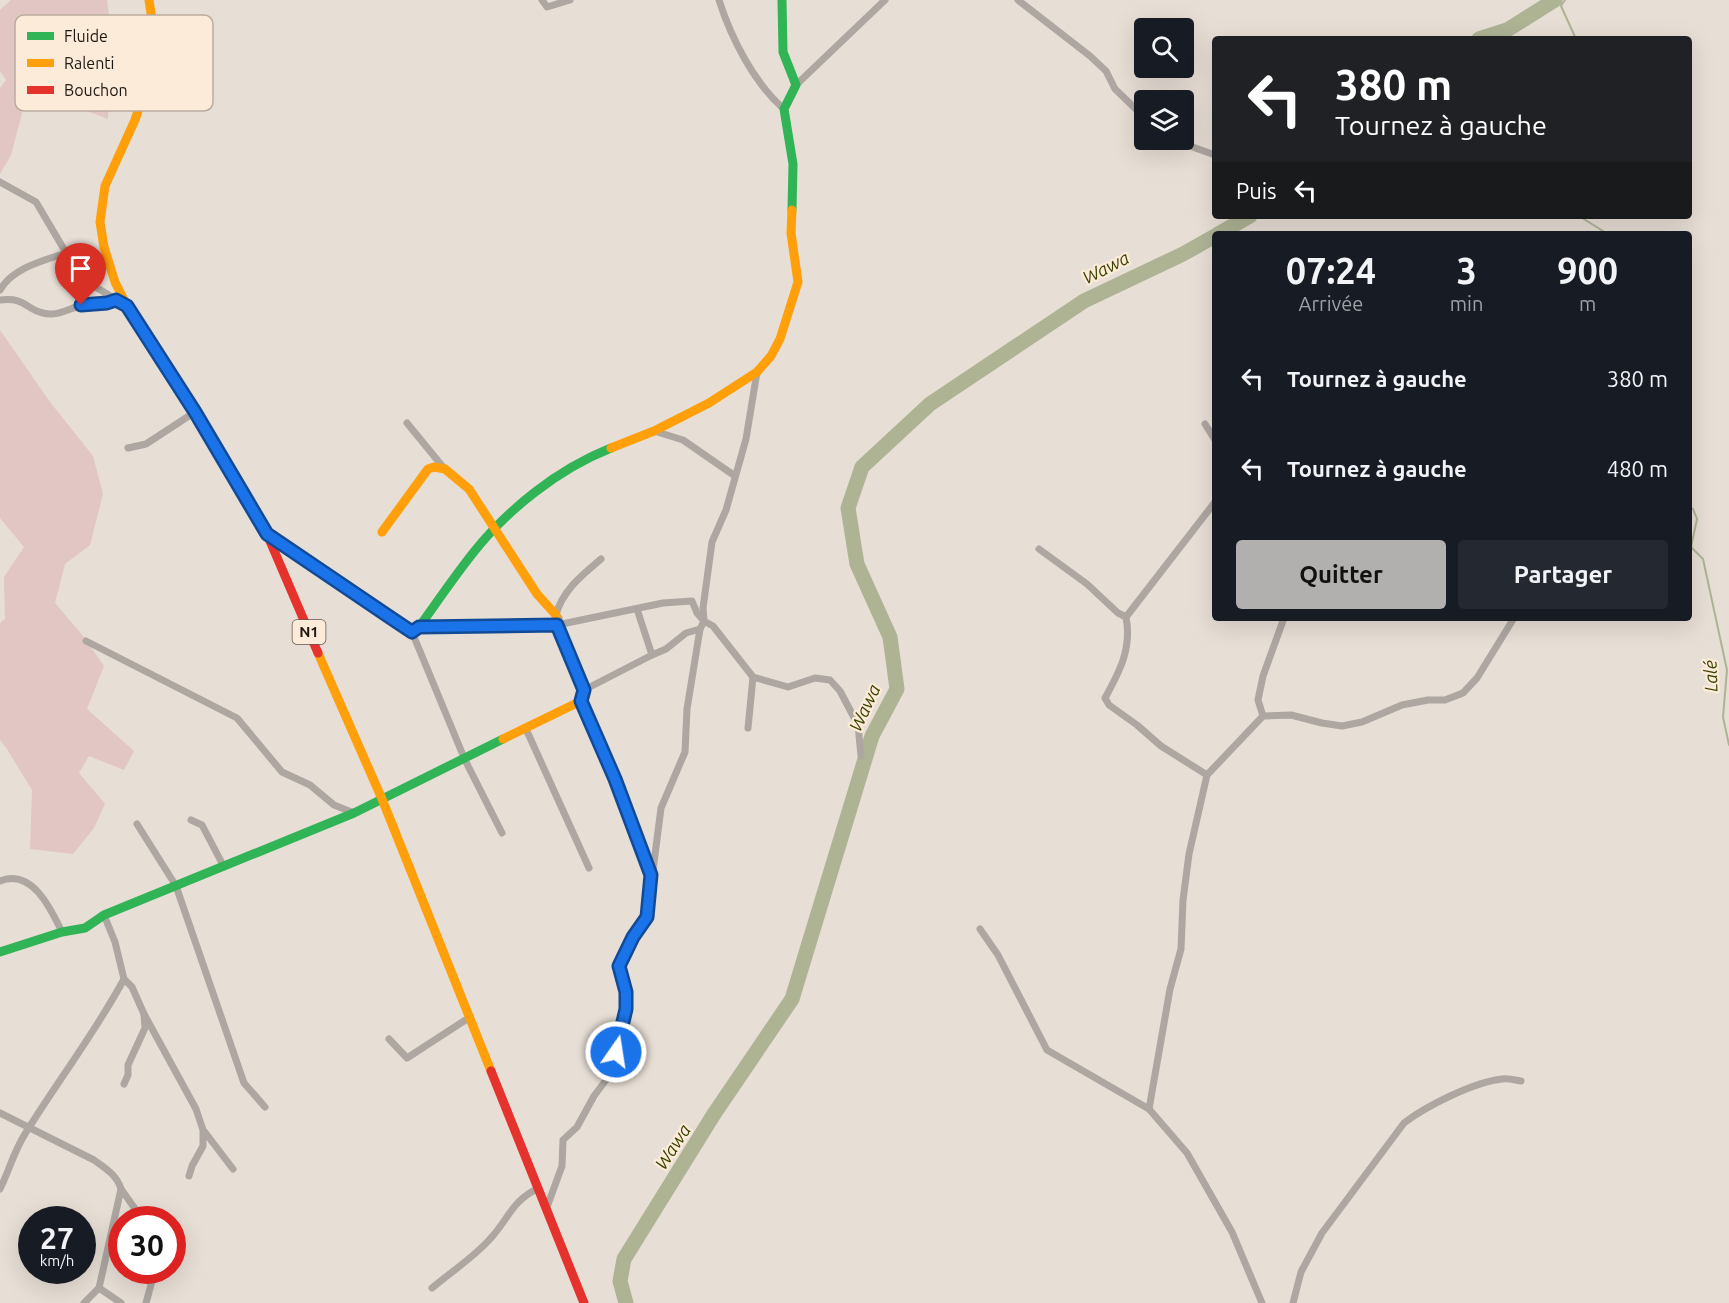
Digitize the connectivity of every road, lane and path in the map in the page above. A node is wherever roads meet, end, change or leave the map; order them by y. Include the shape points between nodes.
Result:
1 (149, 0) edge
2 (542, 0) edge
3 (570, 0) edge
4 (719, 0) edge
5 (782, 0) edge
6 (885, 0) edge
7 (1018, 0) edge
8 (152, 15) edge
9 (796, 86) junction
10 (1134, 107) edge
11 (784, 109) junction
12 (138, 111) edge
13 (1194, 148) edge
14 (1212, 154) edge
15 (0, 182) edge
16 (66, 254) junction
17 (0, 290) edge
18 (0, 300) edge
19 (116, 300) junction
20 (127, 306) junction
21 (757, 372) junction
22 (195, 412) junction
23 (407, 423) dead end
24 (1205, 424) dead end
25 (654, 431) junction
26 (1212, 435) edge
27 (128, 448) dead end
28 (443, 467) junction
29 (735, 476) junction
30 (1212, 506) edge
31 (495, 530) junction
32 (382, 532) dead end
33 (267, 534) junction
34 (1039, 549) dead end
35 (601, 559) dead end
36 (637, 609) junction
37 (556, 615) junction
38 (1126, 616) junction
39 (704, 621) junction
40 (1283, 621) edge
41 (1512, 621) edge
42 (561, 625) junction
43 (416, 629) junction
44 (700, 629) junction
45 (86, 641) dead end
46 (652, 655) junction
47 (753, 677) junction
48 (584, 690) junction
49 (581, 701) junction
50 (1263, 716) junction
51 (748, 728) dead end
52 (526, 729) junction
53 (861, 756) dead end
54 (465, 760) junction
55 (1207, 775) junction
56 (382, 799) junction
57 (354, 813) junction
58 (191, 820) dead end
59 (137, 824) dead end
60 (502, 833) dead end
61 (224, 867) junction
62 (589, 868) dead end
63 (651, 875) junction
64 (0, 881) edge
65 (177, 886) junction
66 (104, 915) junction
67 (980, 929) dead end
68 (62, 932) junction
69 (0, 952) edge
70 (124, 978) junction
71 (144, 1014) junction
72 (470, 1017) junction
73 (389, 1039) dead end
74 (1521, 1081) dead end
75 (124, 1084) dead end
76 (265, 1107) dead end
77 (1149, 1108) junction
78 (0, 1113) edge
79 (29, 1128) junction
80 (203, 1130) junction
81 (233, 1170) dead end
82 (189, 1176) dead end
83 (539, 1188) junction
84 (0, 1189) edge
85 (121, 1189) junction
86 (133, 1206) edge
87 (547, 1207) junction
88 (151, 1284) edge
89 (99, 1288) junction
90 (432, 1288) dead end
91 (84, 1303) edge
92 (121, 1303) edge
93 (146, 1303) edge
94 (584, 1303) edge
95 (1262, 1303) edge
96 (1293, 1303) edge

1 - 8 main road, N1
2 - 3 street via 547,8
4 - 11 street via 750,68 769,96
5 - 9 main road via 783,52
6 - 9 street
7 - 10 street via 1090,56
9 - 11 main road
11 - 21 main road via 793,164 791,233 798,282 780,339
12 - 20 main road, N1 via 105,186 100,222 115,282
13 - 14 street
15 - 16 street via 36,202
16 - 17 street via 32,264 6,280
16 - 19 street via 81,278
18 - 19 street via 13,298 40,313 56,315 81,305
19 - 20 street
20 - 22 main road, N1
21 - 25 main road via 709,403
21 - 29 street via 746,440
22 - 27 street via 146,444
22 - 33 main road, N1
23 - 28 street
24 - 26 street
25 - 29 street via 683,441
25 - 31 main road via 588,457 542,488
28 - 31 main road via 469,489
28 - 32 main road via 428,469
29 - 39 street via 712,542
30 - 38 street
31 - 37 main road via 537,594
31 - 43 main road
33 - 43 main road
33 - 56 main road, N1
34 - 38 street
35 - 37 street via 572,585
36 - 39 street via 692,601
36 - 42 street
36 - 46 street
37 - 42 main road
38 - 55 street via 1128,647 1122,668 1105,698 1108,705
39 - 44 street
39 - 47 street via 713,626
40 - 50 street via 1263,676 1258,700
41 - 50 street via 1477,678 1463,693 1444,700 1402,705 1342,726 1291,715
42 - 43 street
42 - 48 main road
43 - 54 street
44 - 46 street via 686,633
44 - 63 street via 687,709 685,752 661,808
45 - 57 street via 237,718 282,772 310,785 334,806
46 - 48 street
47 - 51 street
47 - 53 street via 788,687 815,678 830,680 858,725
48 - 49 main road
49 - 52 main road
49 - 63 street
50 - 55 street
52 - 54 main road
52 - 62 street
54 - 56 main road
54 - 60 street
55 - 77 street via 1189,854 1181,949
56 - 57 main road
56 - 72 main road, N1
57 - 61 main road
58 - 61 street via 202,825
59 - 65 street
61 - 65 main road
63 - 87 street via 647,917 619,966 626,1009 609,1076 577,1126 563,1140 562,1166
64 - 68 street via 22,880 38,891
65 - 66 main road
65 - 76 street via 244,1083
66 - 68 main road via 85,928
66 - 70 street
67 - 77 street via 998,955 1047,1050
68 - 69 main road
70 - 71 street
70 - 79 street
71 - 75 street via 145,1028
71 - 80 street via 196,1109
72 - 73 street via 407,1058
72 - 83 main road, N1
74 - 96 street via 1503,1078 1477,1085 1416,1113 1404,1123 1322,1233 1301,1272
77 - 95 street via 1187,1153 1233,1232
78 - 79 street
79 - 84 street
79 - 85 street via 101,1165
80 - 81 street
80 - 82 street via 203,1146
83 - 87 main road, N1
83 - 90 street via 511,1209 491,1239
85 - 86 street
85 - 89 street
87 - 94 main road, N1
88 - 93 street
89 - 91 street
89 - 92 street

